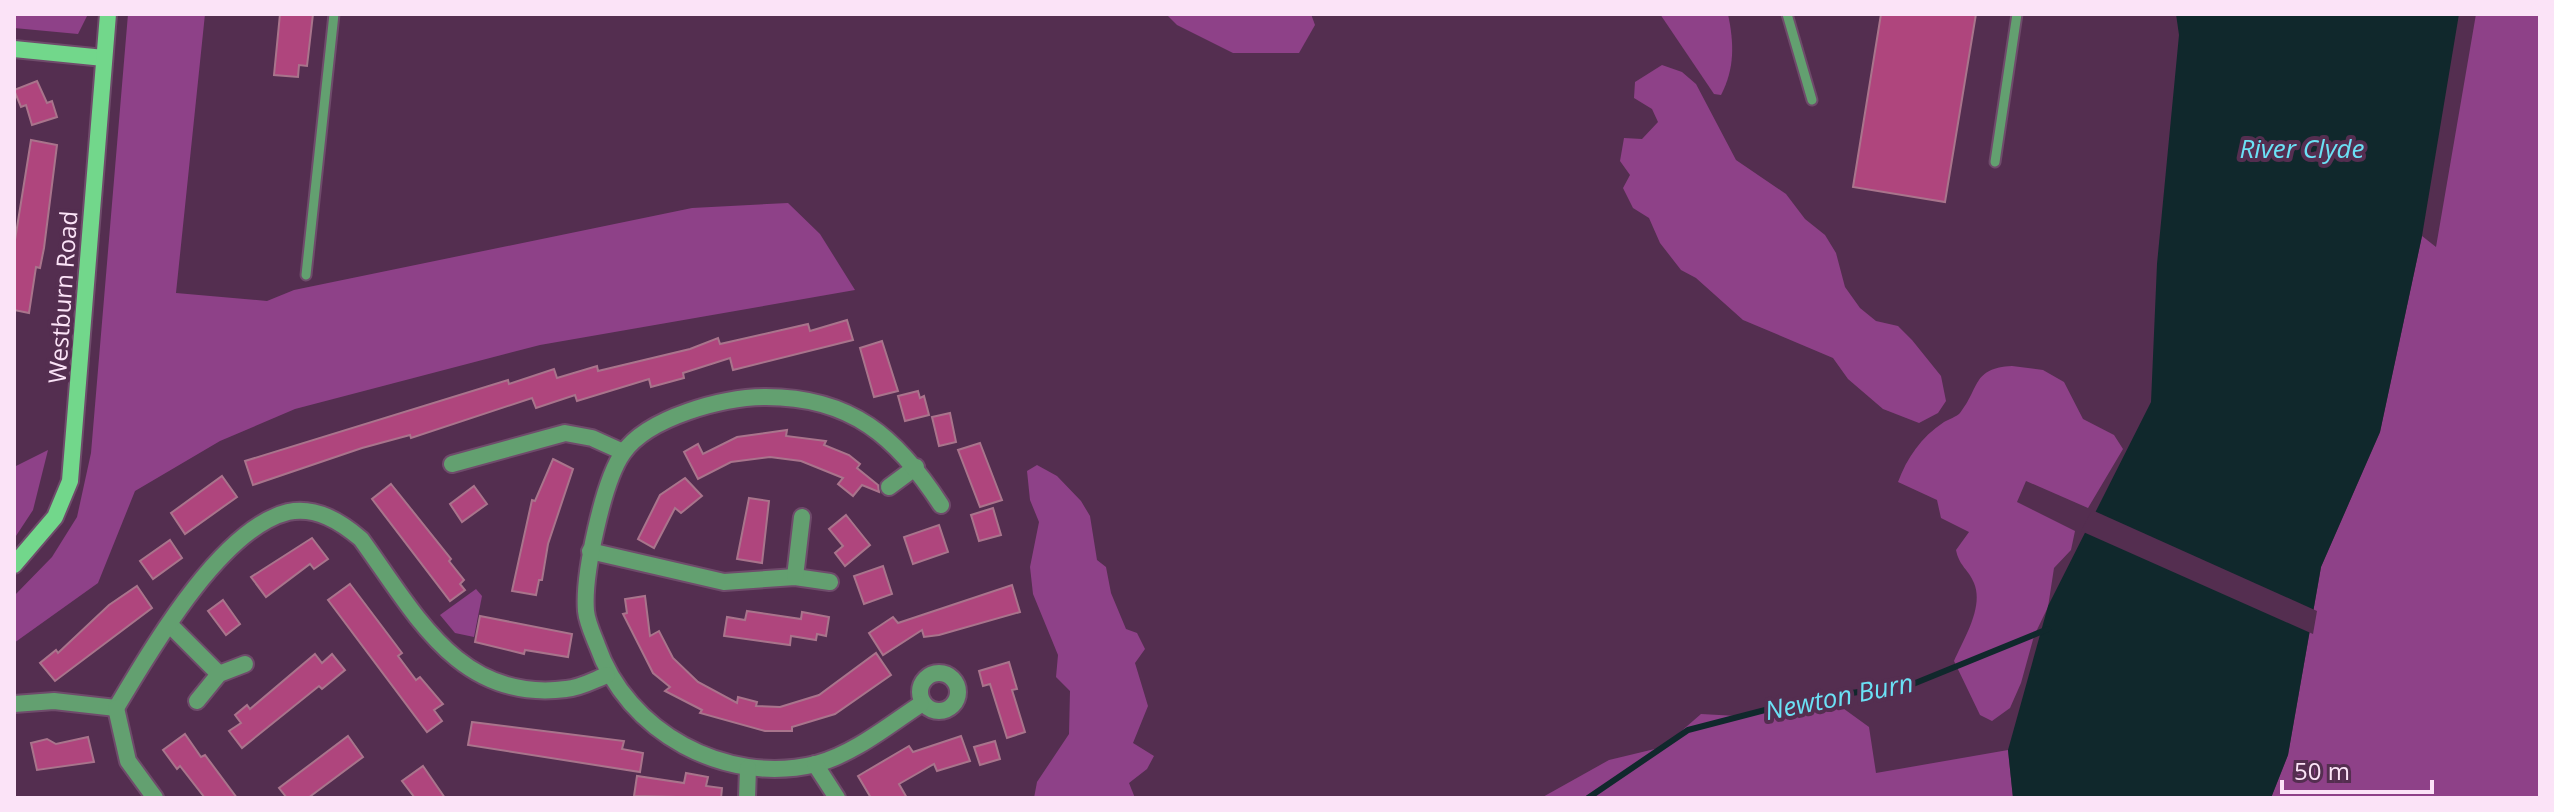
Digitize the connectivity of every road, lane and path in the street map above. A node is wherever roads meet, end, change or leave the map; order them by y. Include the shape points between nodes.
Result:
1 (108, 14) edge
2 (334, 14) edge
3 (1787, 14) edge
4 (2017, 14) edge
5 (14, 49) edge
6 (104, 58) junction
7 (1812, 100) dead end
8 (1995, 162) dead end
9 (306, 275) dead end
10 (623, 452) junction
11 (452, 464) dead end
12 (916, 467) junction
13 (889, 487) dead end
14 (941, 505) dead end
15 (802, 517) dead end
16 (590, 551) junction
17 (14, 565) edge
18 (795, 577) junction
19 (830, 582) dead end
20 (170, 625) junction
21 (245, 664) dead end
22 (219, 674) junction
23 (607, 675) junction
24 (197, 701) dead end
25 (14, 704) edge
26 (921, 704) dead end
27 (116, 708) junction
28 (815, 764) junction
29 (748, 768) junction
30 (155, 798) edge
31 (747, 798) edge
32 (837, 798) edge

1 - 6 street, Westburn Road
2 - 9 lane
3 - 7 lane
4 - 8 lane
5 - 6 street
6 - 17 street, Westburn Road via 70,481 55,517
10 - 11 street via 565,433
10 - 12 street via 659,423 718,402 787,397 846,411 875,427
10 - 16 street
12 - 13 street
12 - 14 street
15 - 18 street
16 - 18 street via 724,582
16 - 23 street via 586,612
18 - 19 street
20 - 22 street
20 - 23 street via 220,557 268,521 308,511 345,525 361,539 433,637 459,663 489,681 524,690 568,689
20 - 27 street
21 - 22 street
22 - 24 street
23 - 29 street via 664,734 716,760
25 - 27 street via 54,701
26 - 28 street via 848,750
27 - 30 street via 128,761
28 - 29 street
28 - 32 street
29 - 31 street

